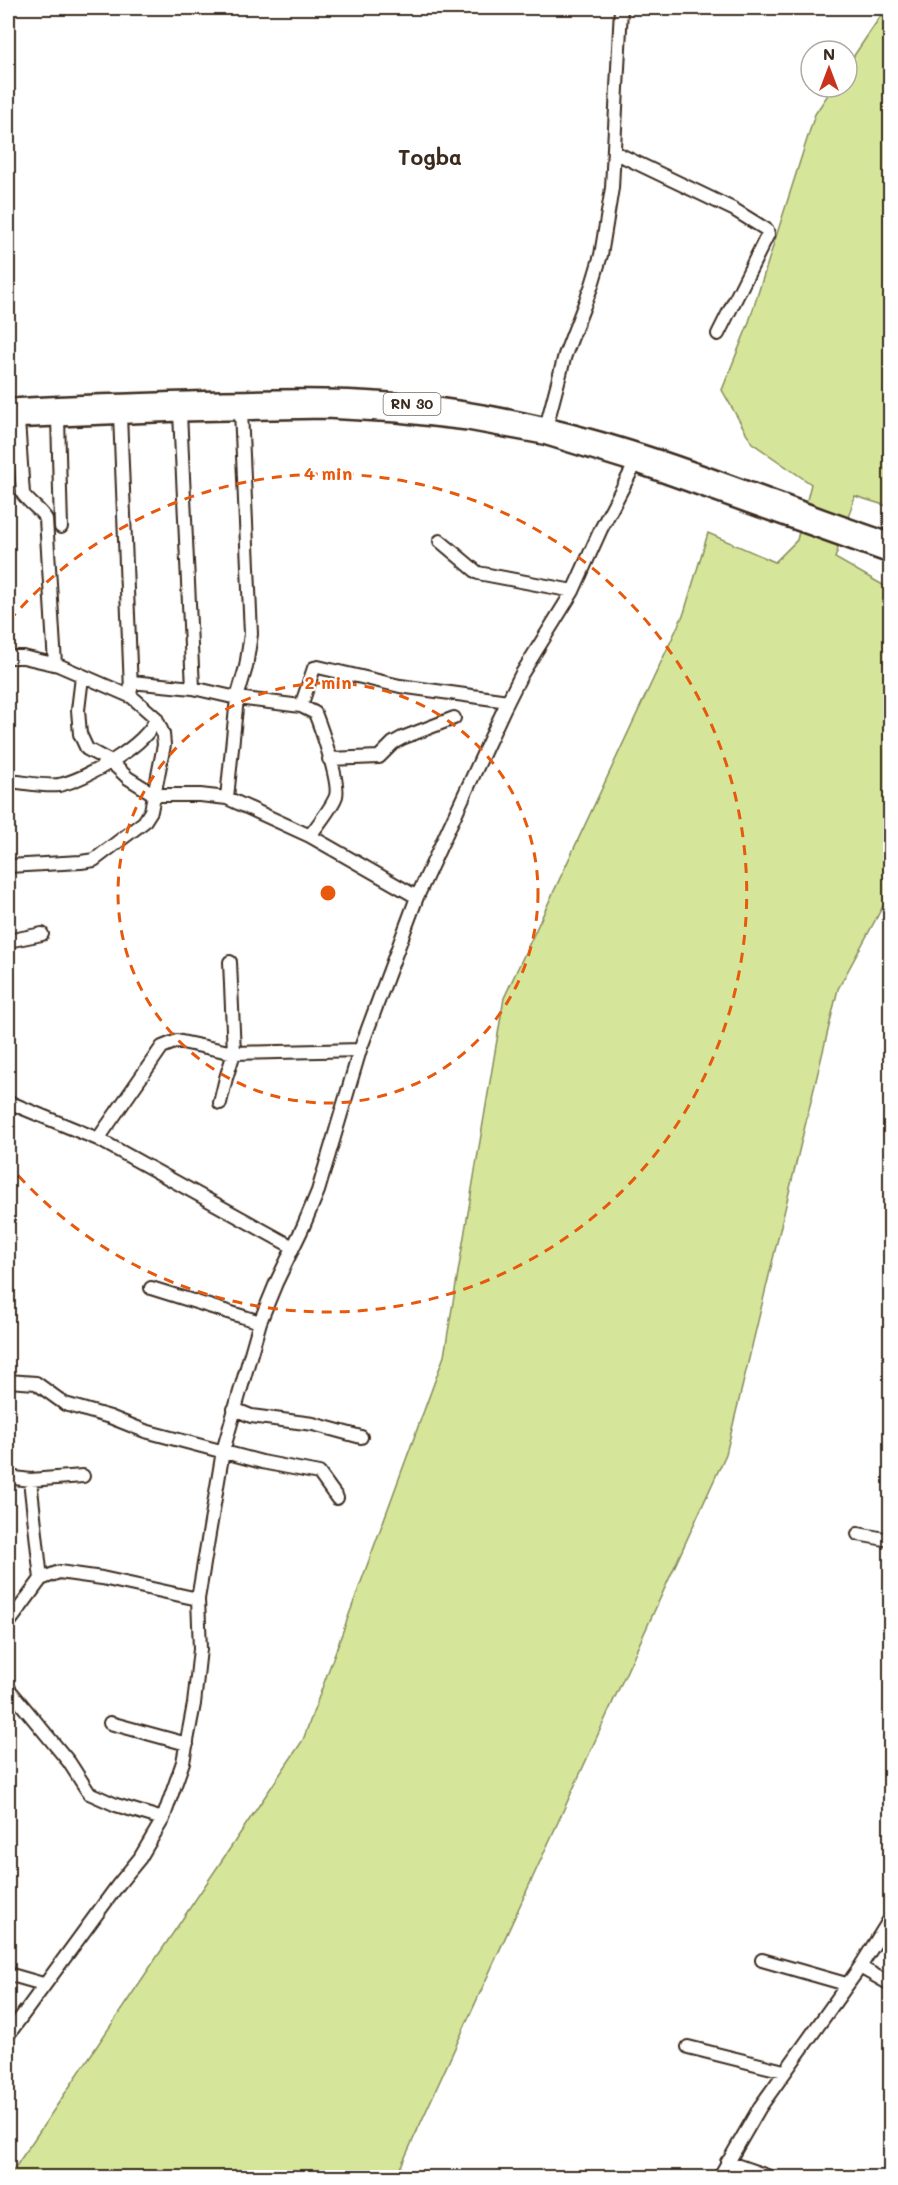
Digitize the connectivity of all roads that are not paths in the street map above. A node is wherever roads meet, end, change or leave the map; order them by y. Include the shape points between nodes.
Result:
1 (621, 8) edge
2 (614, 152) junction
3 (718, 334) dead end
4 (8, 407) edge
5 (241, 411) junction
6 (180, 413) junction
7 (120, 415) junction
8 (58, 418) junction
9 (13, 420) edge
10 (545, 431) junction
11 (635, 464) junction
12 (798, 516) junction
13 (61, 527) dead end
14 (850, 534) junction
15 (440, 541) dead end
16 (891, 541) edge
17 (891, 555) edge
18 (573, 591) junction
19 (8, 657) edge
20 (55, 664) junction
21 (82, 677) junction
22 (131, 682) junction
23 (193, 688) junction
24 (132, 697) junction
25 (237, 698) junction
26 (508, 701) junction
27 (301, 706) junction
28 (156, 718) junction
29 (454, 718) dead end
30 (329, 759) junction
31 (111, 762) junction
32 (8, 781) edge
33 (154, 795) junction
34 (227, 798) junction
35 (310, 836) junction
36 (8, 866) edge
37 (417, 897) junction
38 (42, 934) dead end
39 (8, 941) edge
40 (230, 962) dead end
41 (360, 1050) junction
42 (234, 1053) junction
43 (8, 1102) edge
44 (220, 1103) dead end
45 (98, 1139) junction
46 (293, 1247) junction
47 (151, 1288) dead end
48 (260, 1322) junction
49 (8, 1381) edge
50 (234, 1409) junction
51 (361, 1437) dead end
52 (223, 1451) junction
53 (83, 1476) dead end
54 (8, 1477) edge
55 (30, 1480) junction
56 (337, 1498) dead end
57 (858, 1534) dead end
58 (891, 1540) edge
59 (41, 1579) junction
60 (198, 1599) junction
61 (8, 1624) edge
62 (8, 1688) edge
63 (110, 1723) dead end
64 (187, 1744) junction
65 (163, 1819) junction
66 (891, 1919) edge
67 (762, 1959) dead end
68 (860, 1967) junction
69 (8, 1974) edge
70 (43, 1984) junction
71 (846, 1984) junction
72 (891, 1984) edge
73 (8, 2035) edge
74 (688, 2047) dead end
75 (784, 2071) junction
76 (727, 2162) junction
77 (719, 2178) edge
78 (773, 2178) edge

1 - 2 street
2 - 3 street via 733,209 767,230
2 - 10 street via 601,255 565,355
4 - 10 main road, RN 30 / RN 30 via 327,398 470,410
5 - 6 main road, RN 30
5 - 10 main road, RN 30 via 398,414
5 - 25 street via 251,634
6 - 7 main road, RN 30
6 - 23 street
7 - 8 main road, RN 30
7 - 22 street
8 - 9 main road, RN 30
8 - 13 street
9 - 20 street via 23,494 46,519
10 - 11 main road, RN 30
10 - 12 main road, RN 30 / RN 30 via 641,452 710,475
11 - 12 main road, RN 30
11 - 18 street
12 - 14 main road, RN 30 / RN 30
14 - 16 main road, RN 30 / RN 30
14 - 17 main road, RN 30
15 - 18 street via 478,573
18 - 26 street
19 - 20 street
20 - 21 street
21 - 24 street
21 - 31 street via 80,734 87,749
22 - 23 street
22 - 24 street
23 - 25 street
24 - 28 street
25 - 27 street
25 - 34 street
26 - 27 street via 400,686 318,667 314,668
26 - 37 street
27 - 30 street via 315,713
28 - 31 street via 149,733
28 - 33 street via 164,745
29 - 30 street via 402,738 379,757
30 - 35 street via 336,797
31 - 32 street via 78,779 55,785
31 - 33 street
33 - 34 street
33 - 36 street via 147,819 94,860
34 - 35 street
35 - 37 street
37 - 41 street
38 - 39 street
40 - 42 street
41 - 42 street
41 - 46 street via 318,1191
42 - 44 street
42 - 45 street via 177,1041 162,1047
43 - 45 street
45 - 46 street
46 - 48 street
47 - 48 street
48 - 50 street
49 - 52 street via 36,1383 64,1404
50 - 51 street via 251,1416 313,1424
50 - 52 street
52 - 56 street via 319,1473
52 - 60 street
53 - 55 street
54 - 55 street
55 - 59 street
57 - 58 street
59 - 60 street via 60,1572
59 - 61 street
60 - 64 street via 200,1649
62 - 65 street via 69,1762 89,1794
63 - 64 street
64 - 65 street
65 - 70 street via 140,1858
66 - 68 street
67 - 71 street
68 - 71 street
68 - 72 street
69 - 70 street
70 - 73 street
71 - 75 street
74 - 75 street
75 - 76 street
76 - 77 street
76 - 78 street

